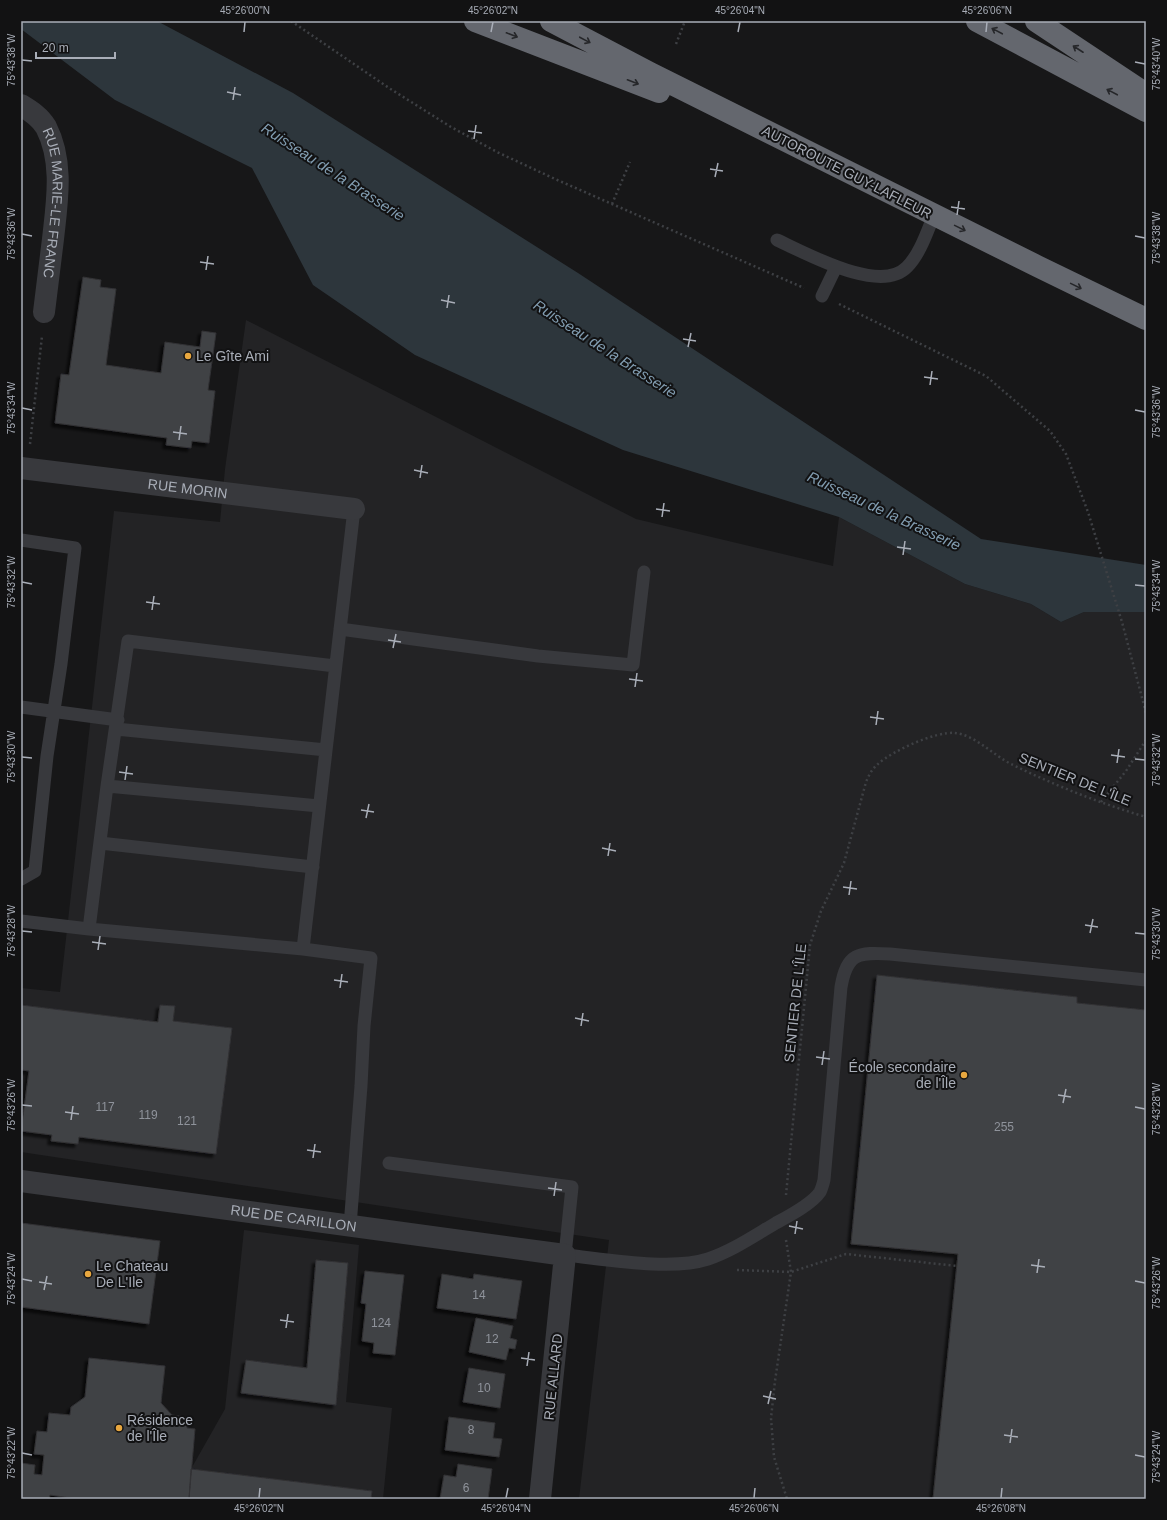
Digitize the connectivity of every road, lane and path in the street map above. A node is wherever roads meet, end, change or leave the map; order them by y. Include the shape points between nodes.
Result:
1 (291, 21) edge
2 (475, 21) edge
3 (551, 21) edge
4 (685, 21) edge
5 (978, 21) edge
6 (1036, 21) edge
7 (676, 44) dead end
8 (1146, 94) edge
9 (21, 105) edge
10 (1146, 111) edge
11 (787, 141) junction
12 (630, 162) dead end
13 (612, 204) junction
14 (934, 215) junction
15 (777, 240) dead end
16 (836, 267) junction
17 (822, 296) junction
18 (44, 312) joint
19 (1146, 319) edge
20 (24, 468) edge
21 (354, 509) joint
22 (21, 540) edge
23 (644, 572) dead end
24 (340, 629) junction
25 (335, 666) junction
26 (21, 707) edge
27 (54, 712) junction
28 (1146, 713) edge
29 (117, 724) junction
30 (1146, 740) edge
31 (326, 750) junction
32 (108, 786) junction
33 (1102, 802) junction
34 (319, 806) junction
35 (1146, 817) edge
36 (100, 843) junction
37 (313, 867) junction
38 (21, 879) edge
39 (21, 921) edge
40 (89, 929) junction
41 (303, 949) junction
42 (1146, 980) edge
43 (389, 1163) dead end
44 (21, 1181) edge
45 (785, 1218) junction
46 (350, 1226) junction
47 (565, 1255) junction
48 (957, 1266) dead end
49 (735, 1270) dead end
50 (791, 1272) junction
51 (540, 1499) edge
52 (787, 1499) edge

1 - 13 path via 451,127 523,164
2 -> 11 highway
3 -> 11 highway, AUTOROUTE GUY-LAFLEUR
4 - 7 path
10 -> 5 highway
8 -> 6 highway
9 - 18 street, RUE MARIE-LE FRANC via 35,114 45,127 54,153 58,177
11 - 14 highway, AUTOROUTE GUY-LAFLEUR
12 - 13 path
13 - 17 path
14 - 16 lane via 914,260 900,272 878,276
14 -> 19 highway, AUTOROUTE GUY-LAFLEUR
15 - 16 lane
16 - 17 lane
17 - 28 path via 986,376 1050,431 1066,454 1088,512 1122,622
18 - 20 path
20 - 21 street, RUE MORIN
21 - 24 lane
22 - 27 lane via 75,548
23 - 24 lane via 632,665 538,656
24 - 25 lane
25 - 29 lane via 128,641
25 - 31 lane
26 - 27 lane
27 - 29 lane
27 - 38 lane via 35,871
29 - 31 lane
29 - 32 lane
30 - 33 path
31 - 34 lane
32 - 34 lane
32 - 36 lane
33 - 35 path, SENTIER DE L'ÎLE
33 - 45 path, SENTIER DE L'ÎLE via 1029,773 1008,763 965,735 955,733 945,733 921,740 878,764 871,772 844,863 810,945
34 - 37 lane
36 - 37 lane
36 - 40 lane
37 - 41 lane
39 - 40 lane
40 - 41 lane
41 - 46 lane via 372,958 364,1026
42 - 45 lane via 890,954 866,953 856,957 847,964 841,987 824,1180 814,1199
43 - 47 lane via 572,1187
44 - 46 street, RUE DE CARILLON
45 - 47 lane via 728,1251 707,1260 659,1264
45 - 50 path, SENTIER DE L'ÎLE
46 - 47 street, RUE DE CARILLON
47 - 51 street, RUE ALLARD
48 - 50 path via 846,1254
49 - 50 path
50 - 52 path, SENTIER DE L'ÎLE via 771,1418 774,1458

